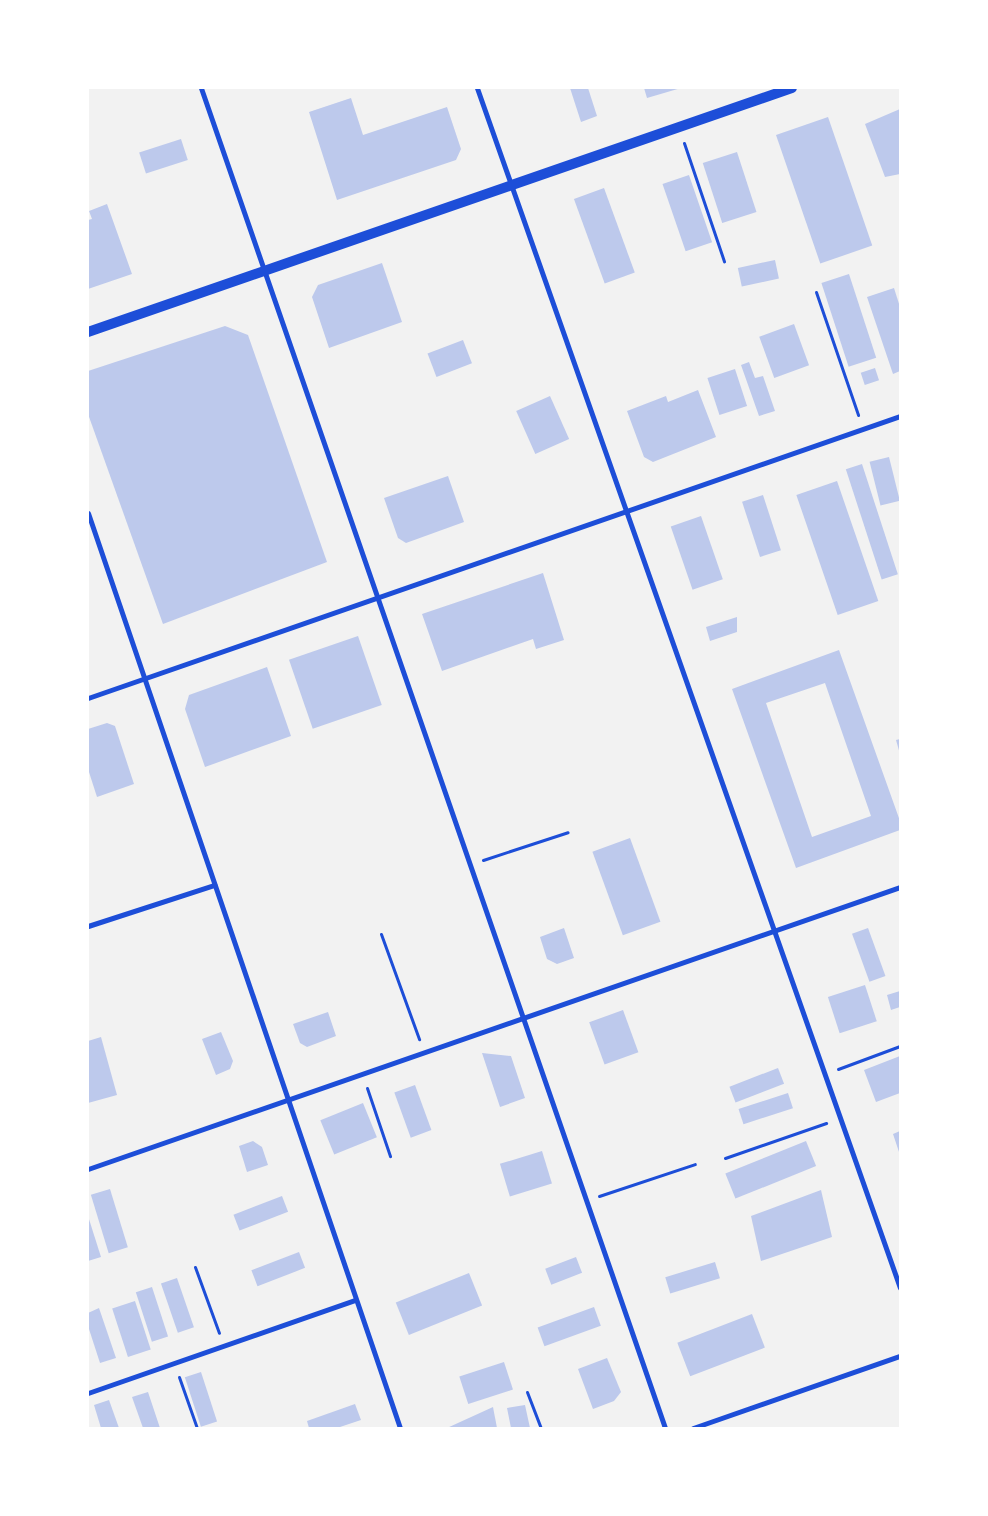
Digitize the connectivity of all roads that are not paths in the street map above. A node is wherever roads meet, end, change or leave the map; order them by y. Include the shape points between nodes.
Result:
1 (201, 88) edge
2 (477, 88) edge
3 (792, 88) edge
4 (511, 184) junction
5 (264, 271) junction
6 (88, 332) edge
7 (900, 416) edge
8 (625, 512) junction
9 (88, 513) edge
10 (378, 598) junction
11 (145, 678) junction
12 (88, 698) edge
13 (214, 885) junction
14 (900, 887) edge
15 (88, 926) edge
16 (776, 930) junction
17 (523, 1019) junction
18 (287, 1100) junction
19 (88, 1169) edge
20 (900, 1288) edge
21 (355, 1300) junction
22 (900, 1356) edge
23 (88, 1393) edge
24 (400, 1428) edge
25 (665, 1428) edge
26 (693, 1428) edge

1 - 5 street
2 - 4 street
3 - 4 main road
4 - 5 main road
4 - 8 street
5 - 6 main road
5 - 10 street
7 - 8 street
8 - 10 street
8 - 16 street
9 - 11 street
10 - 11 street
10 - 17 street
11 - 12 street
11 - 13 street
13 - 15 street
13 - 18 street
14 - 16 street
16 - 17 street
16 - 20 street
17 - 18 street
17 - 25 street
18 - 19 street
18 - 21 street
21 - 23 street
21 - 24 street
22 - 26 street

